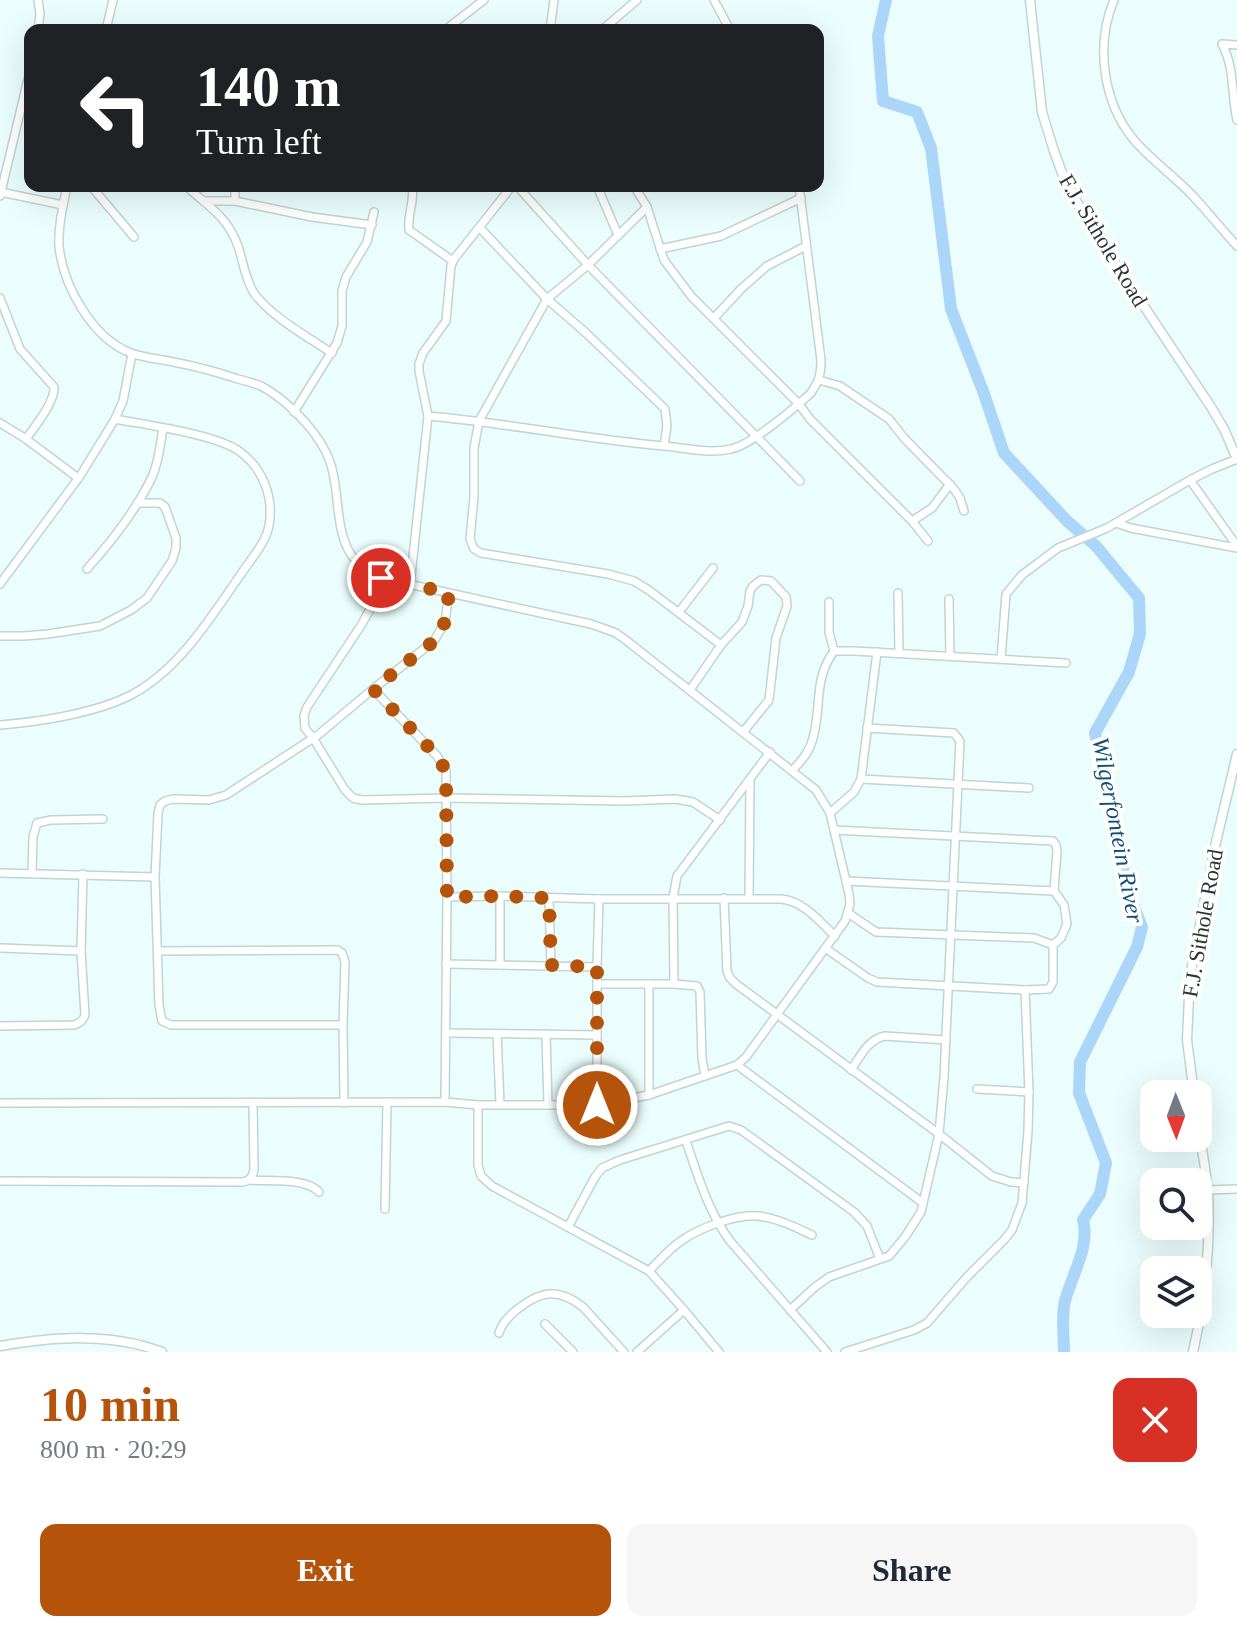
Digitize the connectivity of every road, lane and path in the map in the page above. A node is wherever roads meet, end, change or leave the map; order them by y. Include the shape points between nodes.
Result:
1 (38, 0) edge
2 (113, 0) edge
3 (484, 0) edge
4 (554, 0) edge
5 (637, 0) edge
6 (715, 0) edge
7 (1030, 0) edge
8 (1114, 0) edge
9 (39, 24) edge
10 (107, 24) edge
11 (453, 24) edge
12 (551, 24) edge
13 (609, 24) edge
14 (727, 24) edge
15 (1237, 45) edge
16 (24, 96) edge
17 (1237, 120) edge
18 (66, 192) edge
19 (96, 192) edge
20 (192, 192) edge
21 (235, 192) edge
22 (414, 192) edge
23 (510, 192) edge
24 (521, 192) edge
25 (600, 192) edge
26 (638, 192) edge
27 (800, 192) edge
28 (0, 194) edge
29 (801, 198) junction
30 (235, 201) junction
31 (203, 202) junction
32 (63, 205) junction
33 (647, 207) junction
34 (374, 212) dead end
35 (372, 225) junction
36 (480, 228) junction
37 (618, 235) junction
38 (134, 237) dead end
39 (806, 246) junction
40 (1237, 246) edge
41 (660, 249) junction
42 (453, 261) junction
43 (588, 265) junction
44 (0, 298) edge
45 (547, 299) junction
46 (714, 318) junction
47 (332, 353) junction
48 (132, 354) junction
49 (819, 380) junction
50 (799, 404) junction
51 (294, 412) junction
52 (428, 416) junction
53 (115, 419) junction
54 (479, 421) junction
55 (0, 423) edge
56 (163, 429) junction
57 (756, 436) junction
58 (26, 439) junction
59 (664, 446) junction
60 (1237, 459) edge
61 (78, 478) junction
62 (1190, 480) junction
63 (800, 481) dead end
64 (950, 484) junction
65 (137, 503) junction
66 (964, 511) dead end
67 (912, 521) junction
68 (1116, 523) junction
69 (928, 541) dead end
70 (1237, 547) edge
71 (713, 568) dead end
72 (87, 569) dead end
73 (386, 579) junction
74 (0, 584) edge
75 (410, 585) junction
76 (449, 593) junction
77 (898, 593) dead end
78 (949, 599) dead end
79 (829, 602) dead end
80 (679, 612) junction
81 (0, 636) edge
82 (721, 645) junction
83 (834, 651) junction
84 (877, 652) junction
85 (899, 653) junction
86 (950, 656) junction
87 (1001, 659) junction
88 (1066, 663) dead end
89 (373, 689) junction
90 (690, 690) junction
91 (0, 725) edge
92 (867, 728) junction
93 (744, 731) junction
94 (313, 738) junction
95 (770, 752) junction
96 (1237, 754) edge
97 (793, 770) junction
98 (750, 778) junction
99 (861, 779) junction
100 (957, 784) junction
101 (1029, 788) dead end
102 (446, 798) junction
103 (830, 813) junction
104 (103, 819) dead end
105 (720, 820) junction
106 (834, 830) junction
107 (955, 835) junction
108 (0, 873) edge
109 (32, 873) junction
110 (83, 874) junction
111 (155, 877) junction
112 (846, 881) junction
113 (952, 885) junction
114 (1054, 891) junction
115 (500, 896) junction
116 (447, 897) junction
117 (549, 898) junction
118 (673, 898) junction
119 (724, 898) junction
120 (749, 898) junction
121 (599, 899) junction
122 (848, 913) junction
123 (835, 936) junction
124 (950, 936) junction
125 (1053, 945) junction
126 (0, 948) edge
127 (825, 948) junction
128 (81, 951) junction
129 (158, 951) junction
130 (446, 964) junction
131 (500, 965) junction
132 (551, 965) junction
133 (597, 967) junction
134 (597, 984) junction
135 (649, 984) junction
136 (674, 984) junction
137 (948, 985) junction
138 (1025, 990) junction
139 (776, 1014) junction
140 (343, 1025) junction
141 (0, 1026) edge
142 (446, 1033) junction
143 (497, 1034) junction
144 (546, 1034) junction
145 (597, 1035) junction
146 (946, 1040) junction
147 (737, 1065) junction
148 (851, 1070) junction
149 (705, 1076) junction
150 (1192, 1080) edge
151 (977, 1089) dead end
152 (1029, 1092) junction
153 (649, 1095) junction
154 (387, 1102) junction
155 (445, 1102) junction
156 (0, 1103) edge
157 (253, 1103) junction
158 (344, 1103) junction
159 (500, 1104) junction
160 (478, 1105) junction
161 (548, 1105) junction
162 (597, 1105) junction
163 (939, 1134) junction
164 (686, 1141) junction
165 (249, 1180) junction
166 (0, 1181) edge
167 (1024, 1183) junction
168 (1237, 1189) edge
169 (1212, 1190) edge
170 (319, 1192) dead end
171 (923, 1203) junction
172 (385, 1209) dead end
173 (717, 1223) junction
174 (568, 1227) junction
175 (812, 1235) dead end
176 (1207, 1240) edge
177 (880, 1259) junction
178 (649, 1271) junction
179 (684, 1310) junction
180 (790, 1310) junction
181 (545, 1324) dead end
182 (499, 1333) dead end
183 (0, 1346) edge
184 (851, 1351) edge
185 (162, 1352) edge
186 (573, 1352) edge
187 (624, 1352) edge
188 (637, 1352) edge
189 (719, 1352) edge
190 (827, 1352) edge
191 (1193, 1352) edge

1 - 9 street
2 - 10 street
3 - 11 street
4 - 12 street
5 - 13 street
6 - 14 street
7 - 60 street, F.J. Sithole Road via 1042,112 1065,181 1211,407
8 - 40 street via 1104,42 1105,72 1119,117 1134,140
15 - 17 street via 1222,44 1233,77
16 - 28 street
18 - 32 street
19 - 38 street
20 - 31 street
21 - 30 street
22 - 42 street via 409,230
23 - 36 street
24 - 43 street
25 - 37 street
26 - 33 street
27 - 29 street
28 - 32 street
29 - 39 street
29 - 41 street via 721,236
30 - 31 street
30 - 35 street
31 - 47 street via 226,222 254,293
32 - 48 street via 59,248 76,299 97,329
33 - 37 street
33 - 41 street
34 - 35 street
35 - 47 street via 346,277 342,326
36 - 42 street
36 - 45 street
37 - 43 street
39 - 46 street via 767,266
39 - 49 street
41 - 46 street via 676,278
42 - 52 street via 446,321 420,359
43 - 45 street
43 - 57 street
44 - 58 street via 20,349 55,391
45 - 54 street
45 - 59 street via 665,409
46 - 50 street
47 - 51 street
48 - 51 street via 261,386
48 - 53 street
49 - 50 street
49 - 64 street via 840,386 889,419
50 - 57 street
50 - 67 street
51 - 73 street via 330,460 349,552
52 - 54 street
52 - 75 street
53 - 56 street
53 - 61 street
54 - 59 street
54 - 80 street via 470,528 474,549 634,581
55 - 58 street
56 - 65 street via 153,476
56 - 91 street via 211,439 238,450 252,463 269,498 263,541 179,656 142,688 102,707
57 - 59 street via 730,450
57 - 63 street
58 - 61 street
60 - 62 street
61 - 74 street
62 - 68 street
62 - 70 street
64 - 66 street
64 - 67 street via 932,508
65 - 72 street
65 - 81 street via 165,507 176,538 172,561 147,598 100,626
67 - 69 street
68 - 70 street
68 - 87 street via 1058,548 1010,586
71 - 80 street
73 - 75 street
73 - 94 street via 307,707 303,723
75 - 76 street
76 - 89 street via 445,622 434,641
76 - 90 street via 604,628
77 - 85 street
78 - 86 street
79 - 83 street
80 - 82 street
82 - 90 street
82 - 93 street via 742,622 753,586 771,581 786,597 787,606 776,638 769,700
83 - 84 street
83 - 97 street via 820,678 810,748
84 - 85 street
84 - 92 street
85 - 86 street
86 - 87 street
87 - 88 street
89 - 94 street
89 - 102 street via 437,756 446,771
90 - 93 street
92 - 99 street
92 - 100 street via 956,735
93 - 95 street
94 - 102 street via 356,799
94 - 111 street via 226,795 160,805
95 - 97 street
95 - 98 street
96 - 150 street, F.J. Sithole Road via 1190,976 1187,1040
97 - 103 street via 816,790
98 - 105 street
98 - 120 street
99 - 100 street
99 - 103 street
100 - 101 street
100 - 107 street
102 - 105 street via 675,799 693,802
102 - 116 street
103 - 106 street
104 - 109 street via 37,823
105 - 118 street via 677,876
106 - 107 street
106 - 112 street
107 - 113 street
107 - 114 street via 1053,841
108 - 109 street
109 - 110 street
110 - 111 street
110 - 128 street
111 - 129 street
112 - 113 street
112 - 122 street
113 - 114 street
113 - 124 street
114 - 125 street via 1064,905 1067,924
115 - 116 street
115 - 117 street
115 - 131 street
116 - 130 street
117 - 121 street
117 - 132 street
118 - 119 street
118 - 121 street
118 - 136 street
119 - 120 street
119 - 139 street via 730,978
120 - 123 street via 797,902
121 - 133 street
122 - 123 street
122 - 124 street via 876,932
123 - 127 street
124 - 125 street via 1034,938
124 - 137 street
125 - 138 street via 1052,987
126 - 128 street
127 - 137 street via 874,981
127 - 139 street
128 - 141 street via 85,1015 79,1023
129 - 140 street via 162,1021
129 - 140 street via 338,950 346,971
130 - 131 street
130 - 142 street
131 - 132 street
132 - 133 street
133 - 134 street
134 - 135 street
134 - 145 street
135 - 136 street
135 - 153 street
136 - 149 street via 699,989
137 - 138 street
137 - 146 street
138 - 152 street
139 - 147 street
139 - 148 street
140 - 158 street
142 - 143 street
142 - 155 street
143 - 144 street
143 - 159 street
144 - 145 street
144 - 161 street
145 - 162 street
146 - 148 street via 877,1038
146 - 163 street
147 - 149 street
147 - 171 street
148 - 163 street
149 - 153 street
151 - 152 street
152 - 167 street
153 - 162 street
154 - 155 street
154 - 158 street
154 - 172 street
155 - 160 street
156 - 157 street
157 - 158 street
157 - 165 street via 254,1174
159 - 160 street
159 - 161 street
160 - 174 street via 481,1176
161 - 162 street
163 - 167 street via 992,1176
163 - 171 street
164 - 173 street
164 - 174 street via 602,1168
164 - 177 street via 729,1126 741,1130 854,1212 867,1226
165 - 166 street
165 - 170 street via 304,1183
167 - 184 street via 1012,1230 938,1313 914,1330
168 - 169 street
171 - 177 street via 896,1250
173 - 175 street via 755,1216
173 - 178 street via 683,1239
173 - 180 street
174 - 178 street
176 - 191 street via 1207,1278
177 - 180 street via 829,1277
178 - 179 street
179 - 188 street
179 - 189 street
180 - 190 street
181 - 186 street
182 - 187 street via 524,1303 538,1295 559,1294 576,1302
183 - 185 street via 103,1338

